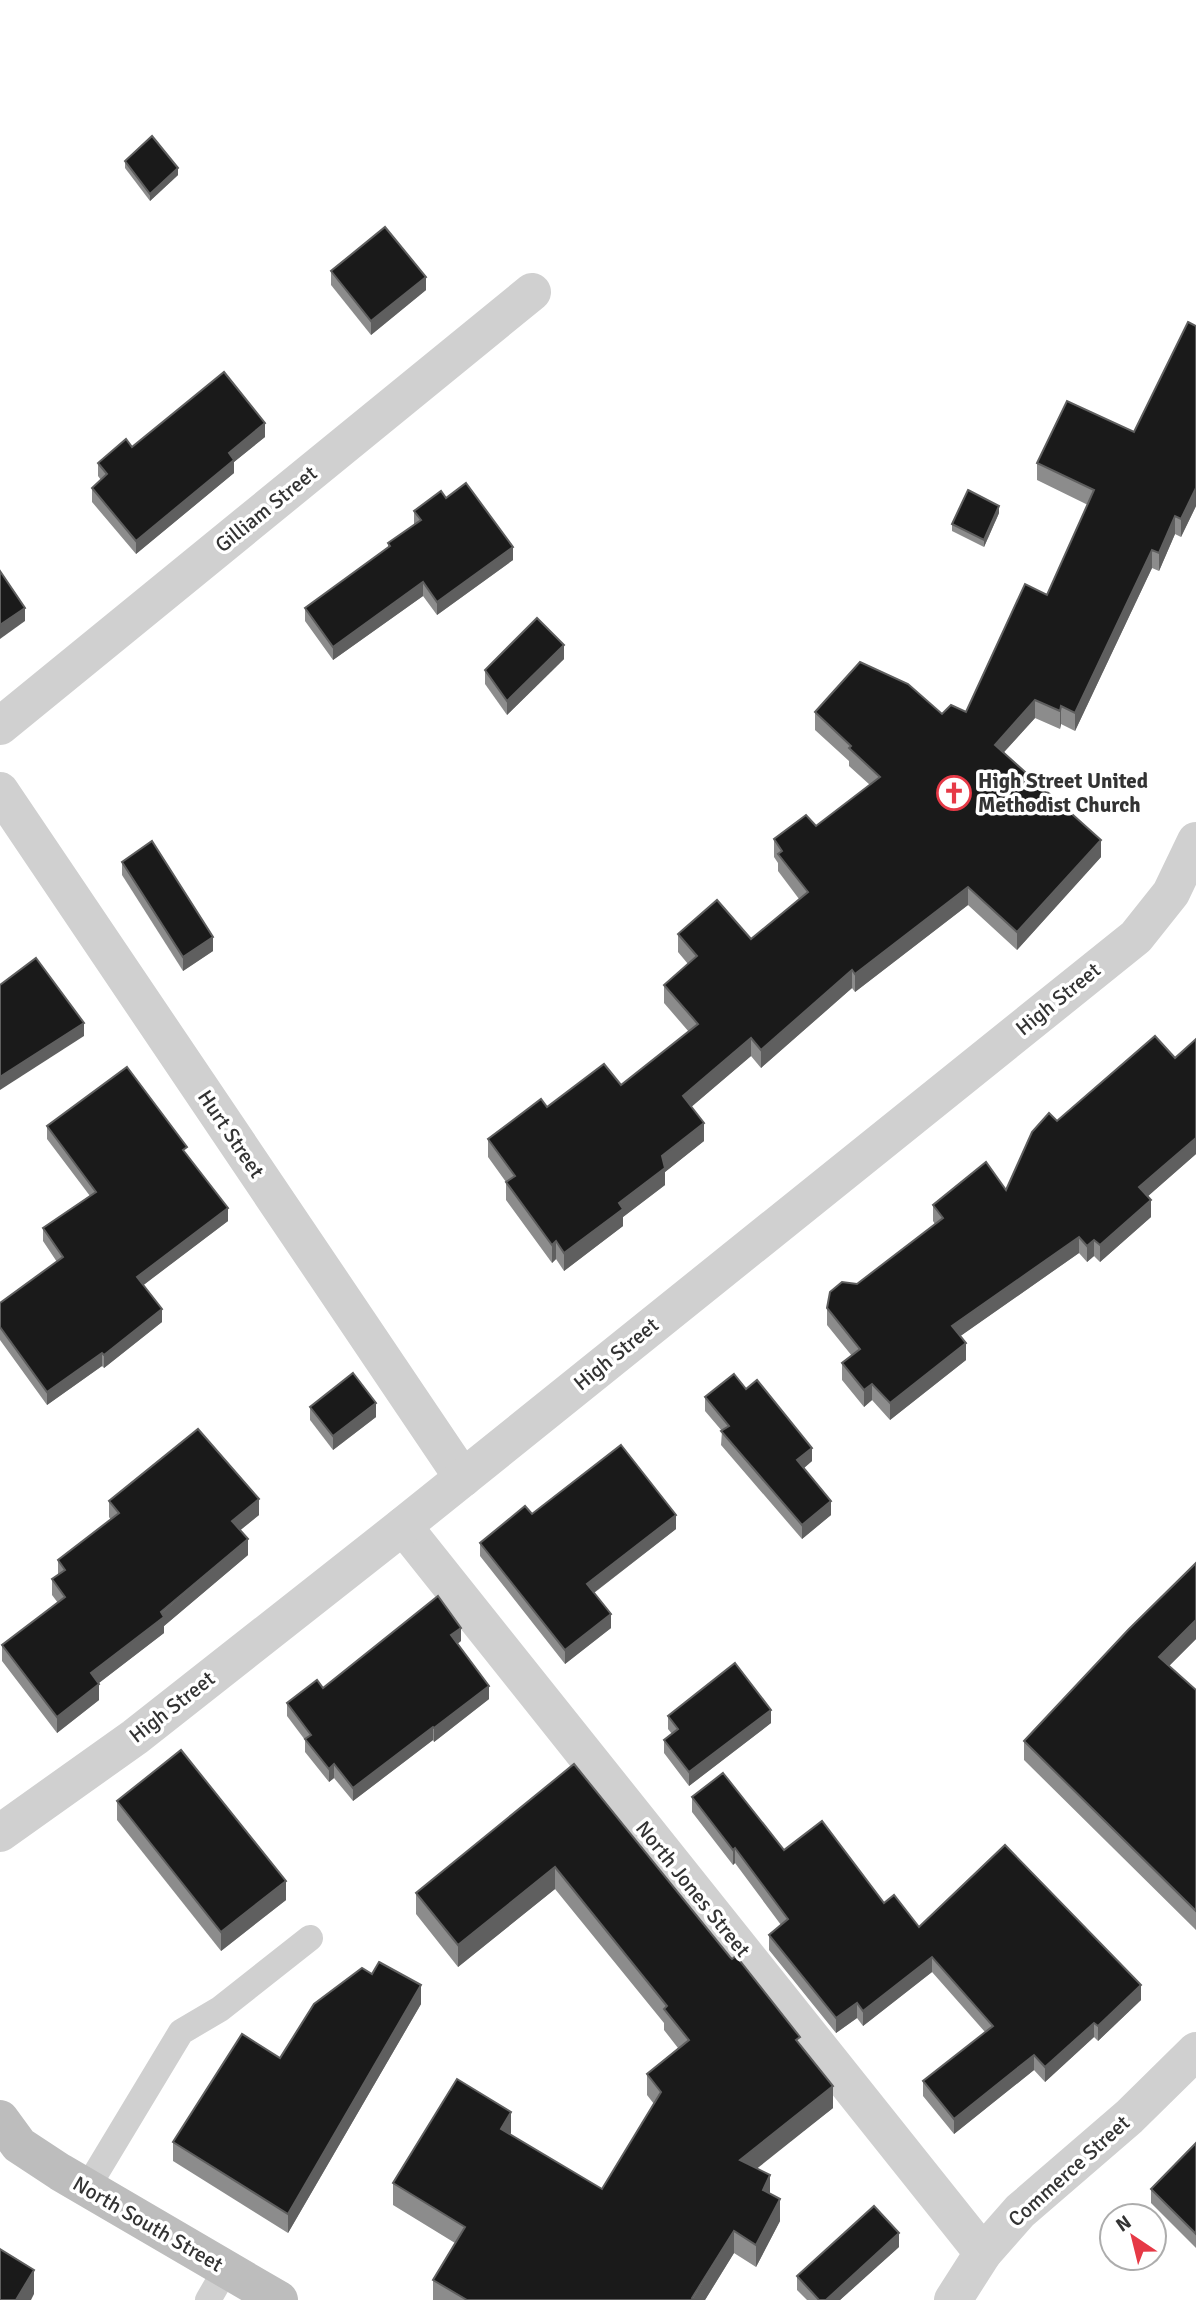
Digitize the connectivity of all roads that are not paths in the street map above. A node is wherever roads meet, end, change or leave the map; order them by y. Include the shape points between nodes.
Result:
1 (531, 292) dead end
2 (0, 726) edge
3 (0, 791) edge
4 (1196, 841) edge
5 (463, 1478) junction
6 (403, 1526) junction
7 (0, 1833) edge
8 (310, 1938) dead end
9 (1196, 2051) edge
10 (6, 2134) edge
11 (87, 2188) junction
12 (983, 2253) junction
13 (217, 2285) edge
14 (279, 2300) edge
15 (953, 2300) edge

1 - 2 street, Gilliam Street
3 - 5 street, Hurt Street
4 - 5 street, High Street via 1171,893 1136,937
5 - 6 street, High Street
6 - 7 street, High Street via 135,1737
6 - 12 street, North Jones Street
8 - 11 lane via 220,2009 181,2032
9 - 12 street, Commerce Street via 1129,2118 1020,2211
10 - 11 main road, North South Street
11 - 13 main road, North South Street
12 - 15 street, Commerce Street
13 - 14 main road, North South Street

